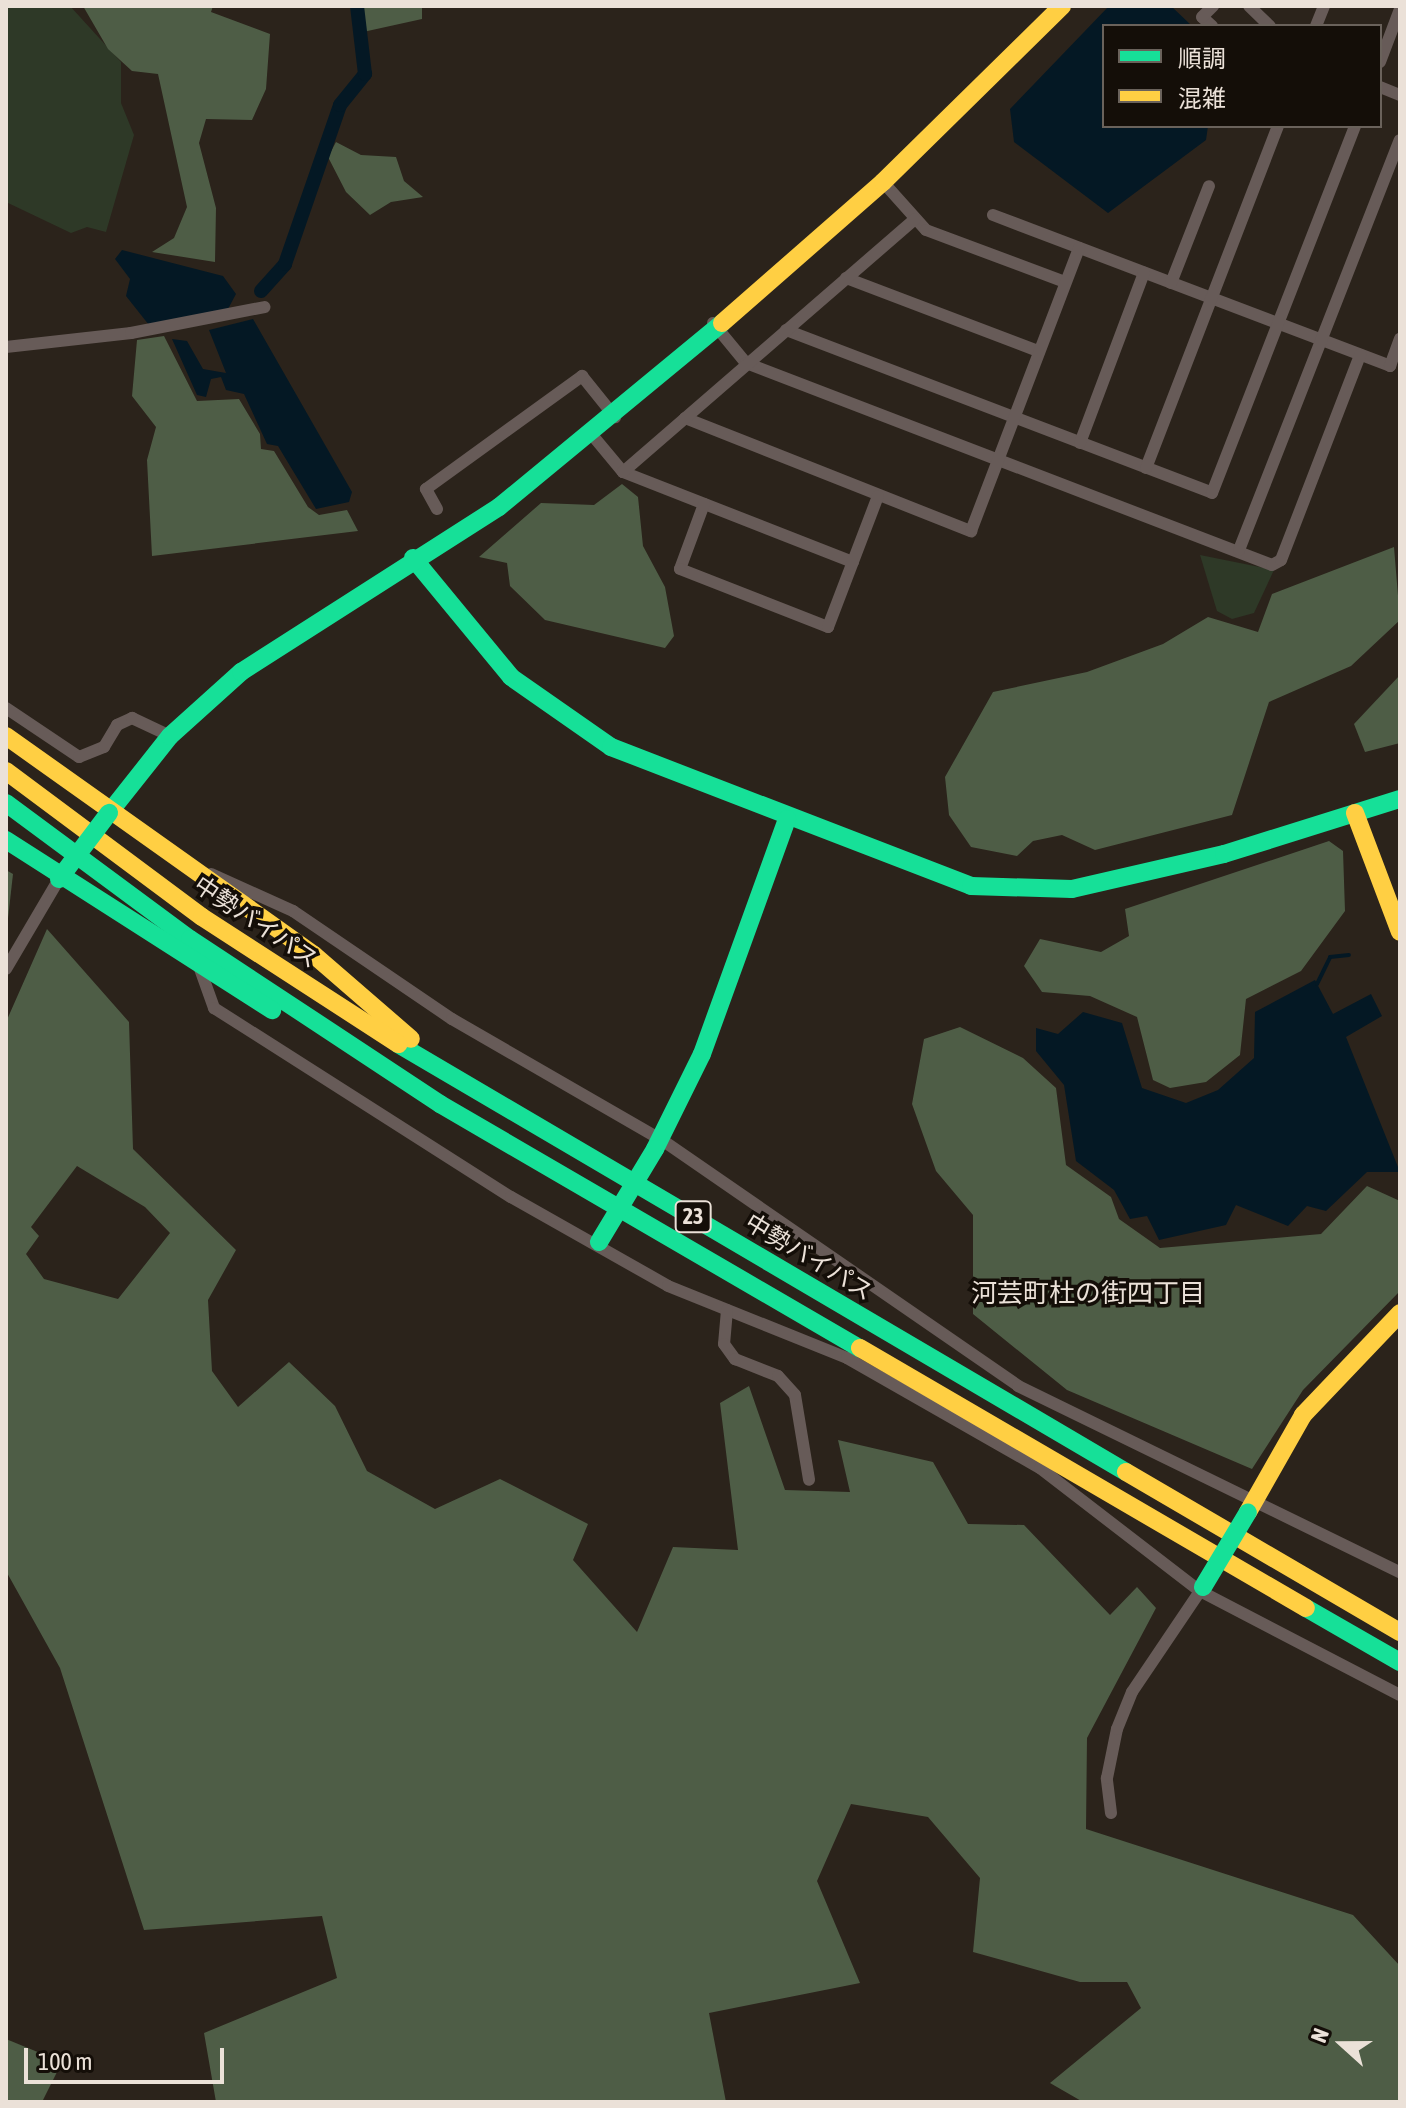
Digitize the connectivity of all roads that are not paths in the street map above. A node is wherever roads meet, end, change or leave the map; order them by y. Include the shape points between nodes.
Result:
1 (1062, 6) edge
2 (1213, 6) edge
3 (1249, 6) edge
4 (1400, 9) edge
5 (1210, 24) edge
6 (1268, 24) edge
7 (1382, 57) edge
8 (1277, 128) edge
9 (1354, 128) edge
10 (1400, 140) edge
11 (883, 182) junction
12 (1209, 186) dead end
13 (993, 215) dead end
14 (915, 219) junction
15 (1079, 248) junction
16 (1144, 273) junction
17 (846, 278) junction
18 (1065, 282) junction
19 (1171, 283) junction
20 (1212, 299) junction
21 (265, 307) dead end
22 (713, 323) junction
23 (1276, 324) junction
24 (786, 330) junction
25 (1400, 339) edge
26 (1320, 340) junction
27 (6, 347) edge
28 (1038, 351) junction
29 (1360, 355) junction
30 (746, 363) junction
31 (615, 417) junction
32 (1014, 417) junction
33 (685, 418) junction
34 (593, 436) junction
35 (1080, 443) junction
36 (997, 461) junction
37 (1146, 468) junction
38 (623, 472) junction
39 (878, 496) junction
40 (704, 504) junction
41 (437, 509) dead end
42 (1239, 550) junction
43 (413, 558) junction
44 (853, 562) junction
45 (6, 708) edge
46 (6, 736) edge
47 (170, 736) junction
48 (6, 771) edge
49 (1400, 799) edge
50 (6, 803) edge
51 (109, 813) junction
52 (1355, 813) junction
53 (787, 819) junction
54 (6, 840) edge
55 (196, 869) junction
56 (59, 879) junction
57 (1400, 932) edge
58 (199, 966) junction
59 (6, 969) edge
60 (464, 1083) junction
61 (440, 1104) junction
62 (658, 1145) junction
63 (597, 1245) junction
64 (727, 1310) junction
65 (1400, 1313) edge
66 (809, 1480) dead end
67 (1252, 1506) junction
68 (1400, 1572) edge
69 (1201, 1589) junction
70 (1400, 1632) edge
71 (1400, 1662) edge
72 (1400, 1695) edge
73 (1111, 1813) dead end

1 - 11 main road
2 - 5 street via 1202,17
3 - 6 street
4 - 7 street
8 - 20 street
9 - 23 street
10 - 26 street
11 - 14 street
11 - 22 main road
12 - 19 street
13 - 15 street
14 - 17 street
14 - 18 street via 926,230
15 - 16 street
15 - 18 street
16 - 19 street
16 - 35 street
17 - 24 street
17 - 28 street
18 - 28 street
19 - 20 street
20 - 23 street
20 - 37 street
21 - 27 street via 131,333
22 - 30 street
22 - 31 main road
23 - 26 street
23 - 37 street via 1212,493
24 - 30 street
24 - 32 street
25 - 29 street via 1390,366
26 - 29 street
26 - 42 street
28 - 32 street
29 - 42 street via 1281,560 1272,565
30 - 33 street
30 - 36 street
31 - 34 main road
31 - 41 street via 582,376 426,489
32 - 35 street
32 - 36 street
33 - 38 street
33 - 39 street
34 - 38 street
34 - 43 main road via 499,507
35 - 37 street
36 - 39 street via 971,531
36 - 42 street
38 - 40 street
39 - 44 street
40 - 44 street
40 - 44 street via 680,569 828,627
43 - 47 main road via 241,672
43 - 53 main road via 511,677 551,711 611,747
45 - 47 street via 79,757 104,747 117,725 132,718
46 - 51 main road
47 - 51 main road
48 - 60 main road, 中勢バイパス / 23 via 202,917
49 - 52 main road
50 - 61 main road, 中勢バイパス / 23 via 190,939
51 - 55 main road
51 - 56 main road, bridge
52 - 53 main road via 1224,854 1072,889 1024,892 941,878
52 - 57 main road
53 - 62 main road via 702,1054
54 - 56 main road
55 - 60 main road via 314,955
55 - 62 street via 293,911 452,1019
56 - 58 main road
56 - 59 street
58 - 61 main road via 360,1064
58 - 63 street via 214,1008
60 - 70 main road, 中勢バイパス / 23
61 - 71 main road, 中勢バイパス / 23
62 - 63 main road, bridge
62 - 67 street via 1018,1386
63 - 64 street
64 - 66 street via 724,1344 735,1359 778,1376 795,1395
64 - 69 street via 847,1358 1040,1468
65 - 67 main road via 1303,1415
67 - 68 street
67 - 69 main road, bridge
69 - 72 street
69 - 73 street via 1132,1692 1117,1729 1107,1778

